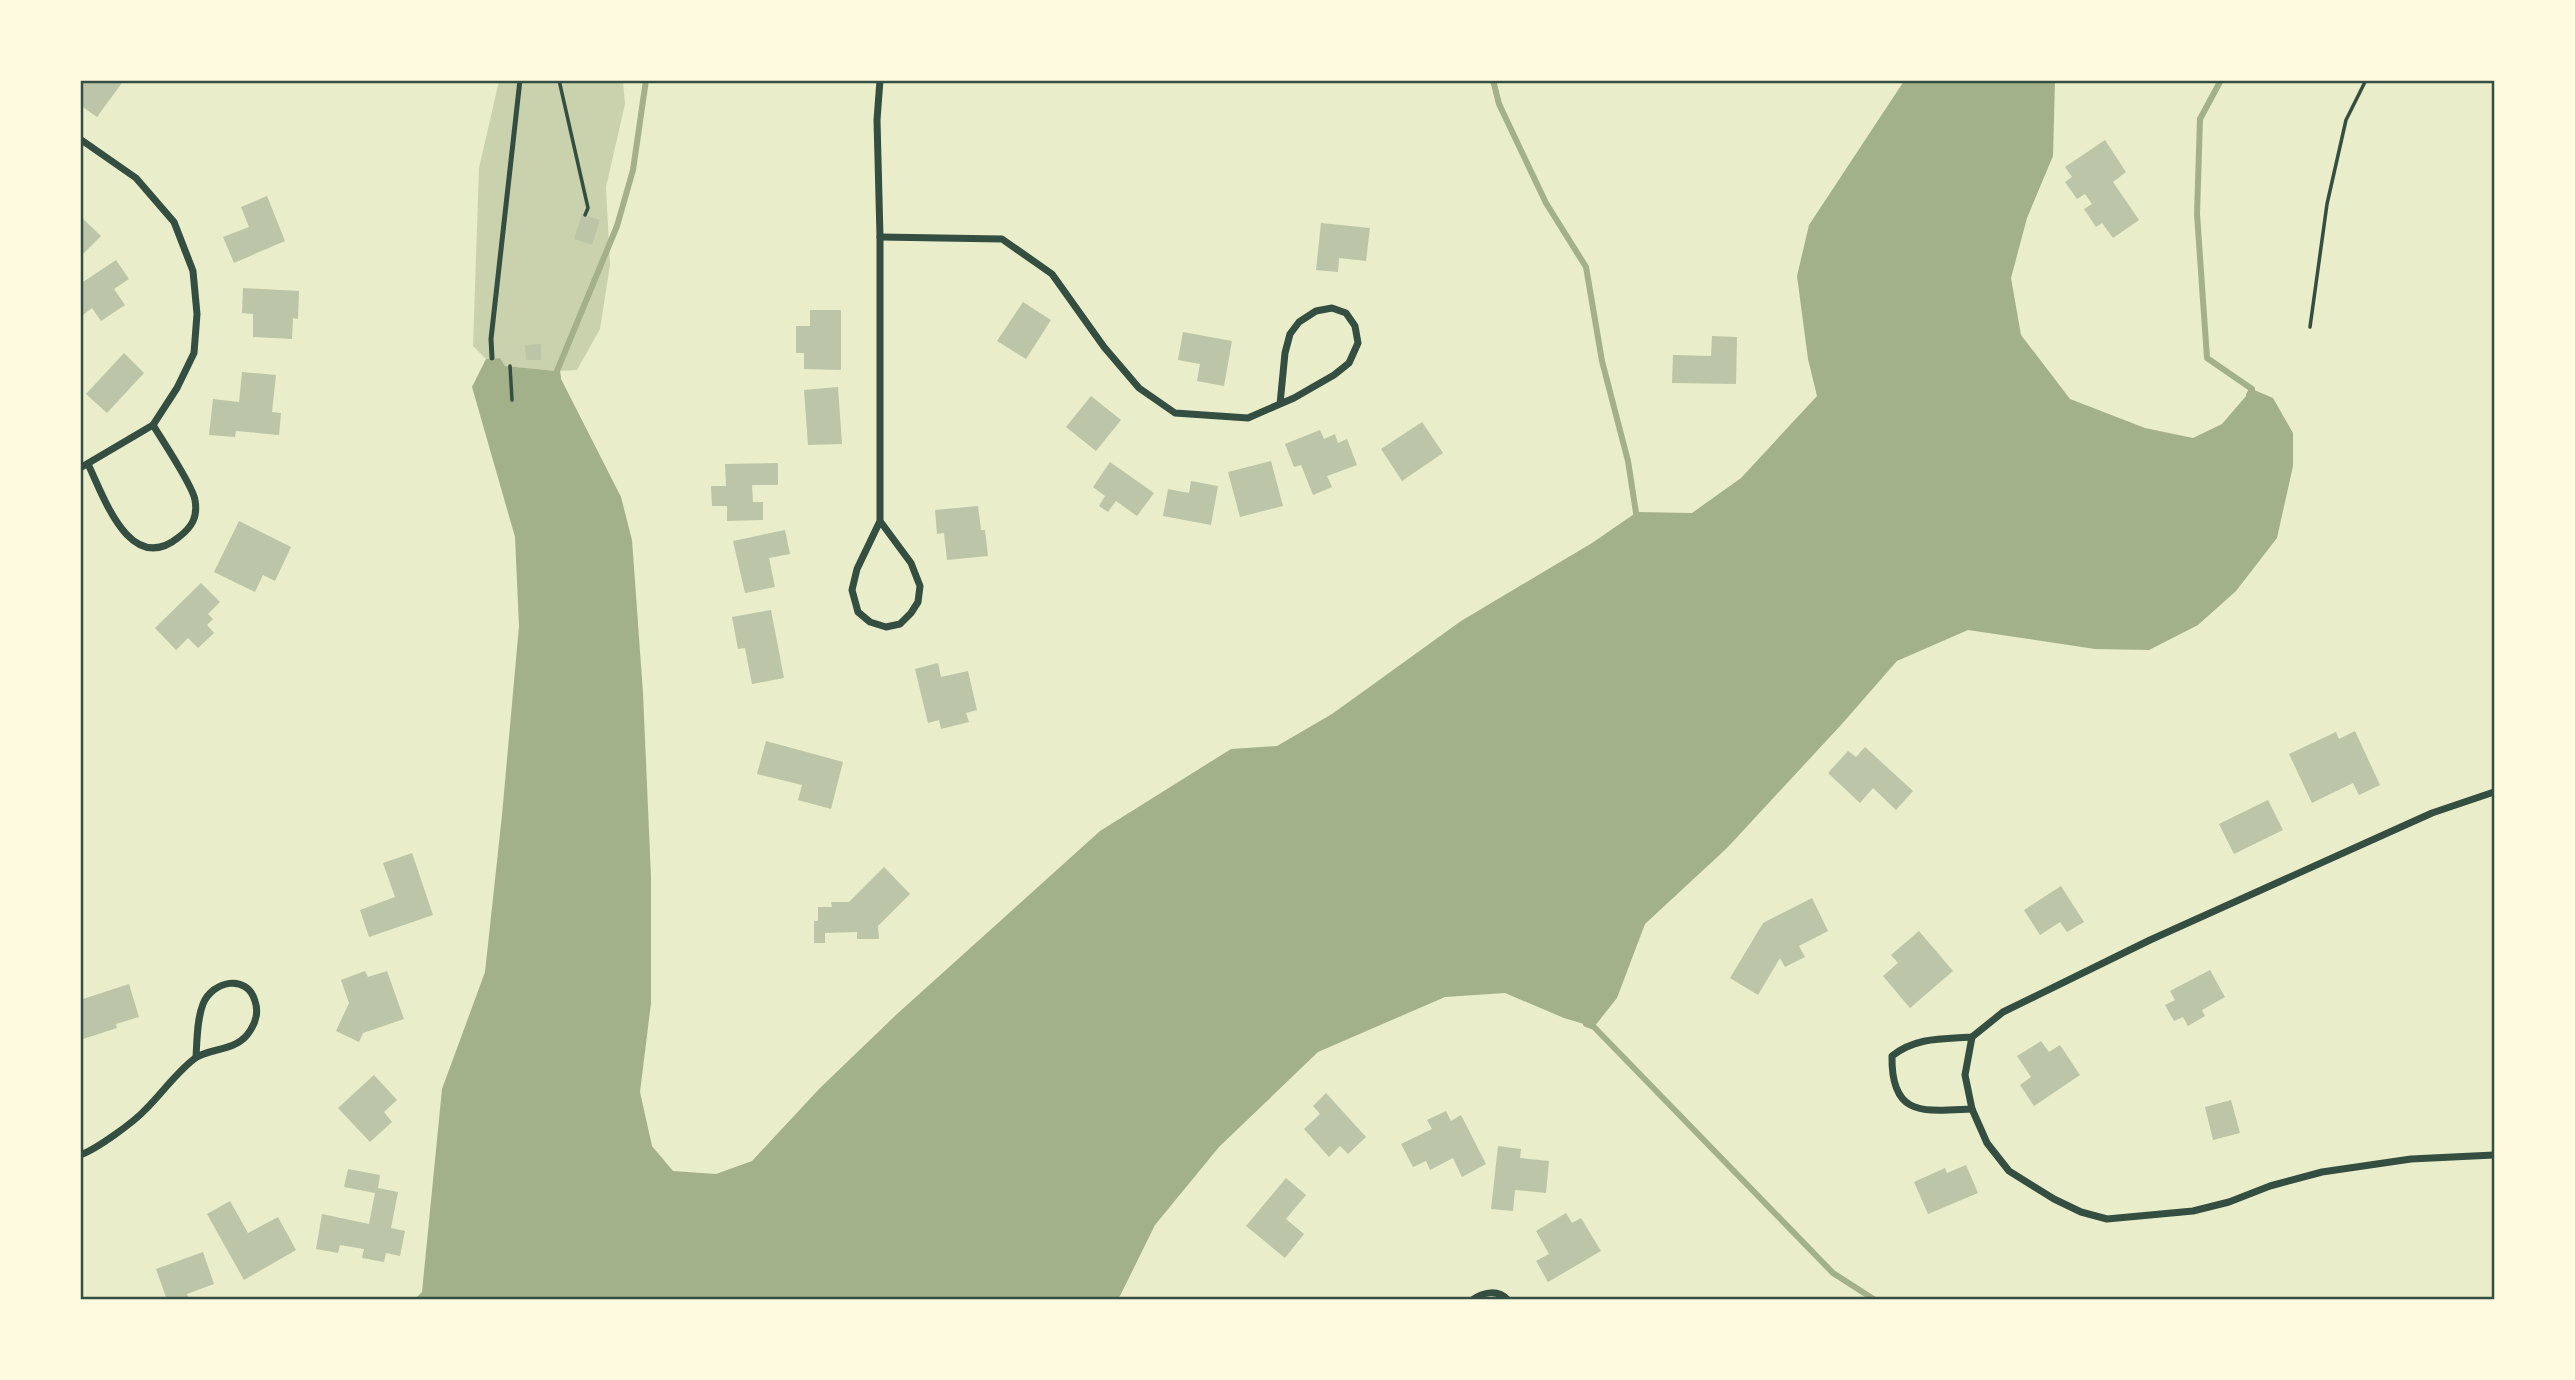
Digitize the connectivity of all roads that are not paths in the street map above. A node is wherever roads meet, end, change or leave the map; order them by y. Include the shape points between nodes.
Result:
1 (520, 80) edge
2 (880, 80) edge
3 (80, 139) edge
4 (880, 237) junction
5 (492, 359) dead end
6 (1280, 404) junction
7 (153, 425) junction
8 (84, 466) edge
9 (880, 521) junction
10 (2494, 792) edge
11 (1972, 1037) junction
12 (196, 1056) junction
13 (1972, 1109) junction
14 (80, 1155) edge
15 (2494, 1155) edge
16 (1472, 1300) edge
17 (1508, 1300) edge

1 - 5 lane
2 - 4 street
3 - 7 street via 136,178 174,222 192,271 197,314 194,353
4 - 6 street via 1002,239 1052,274 1139,388 1175,413 1248,418
4 - 9 street
6 - 6 street via 1290,334 1316,311 1332,308 1346,313 1355,326 1358,343 1349,363
7 - 8 street
7 - 8 street via 195,497 196,515 171,543 150,547 135,543 121,530
9 - 9 street via 852,590 858,612 886,627 900,624 911,613 920,586 911,563
10 - 11 street via 2432,813 2150,940 2003,1012
11 - 13 street via 1965,1075
11 - 13 street via 1919,1041 1902,1048 1892,1056 1892,1074 1907,1104 1922,1111
12 - 12 street via 206,996 237,982 246,987 258,1010 247,1035 237,1044
12 - 14 street via 144,1112
13 - 15 street via 1987,1143 2009,1171 2081,1212 2107,1219 2193,1211 2322,1172 2411,1159
16 - 17 street via 1488,1292

